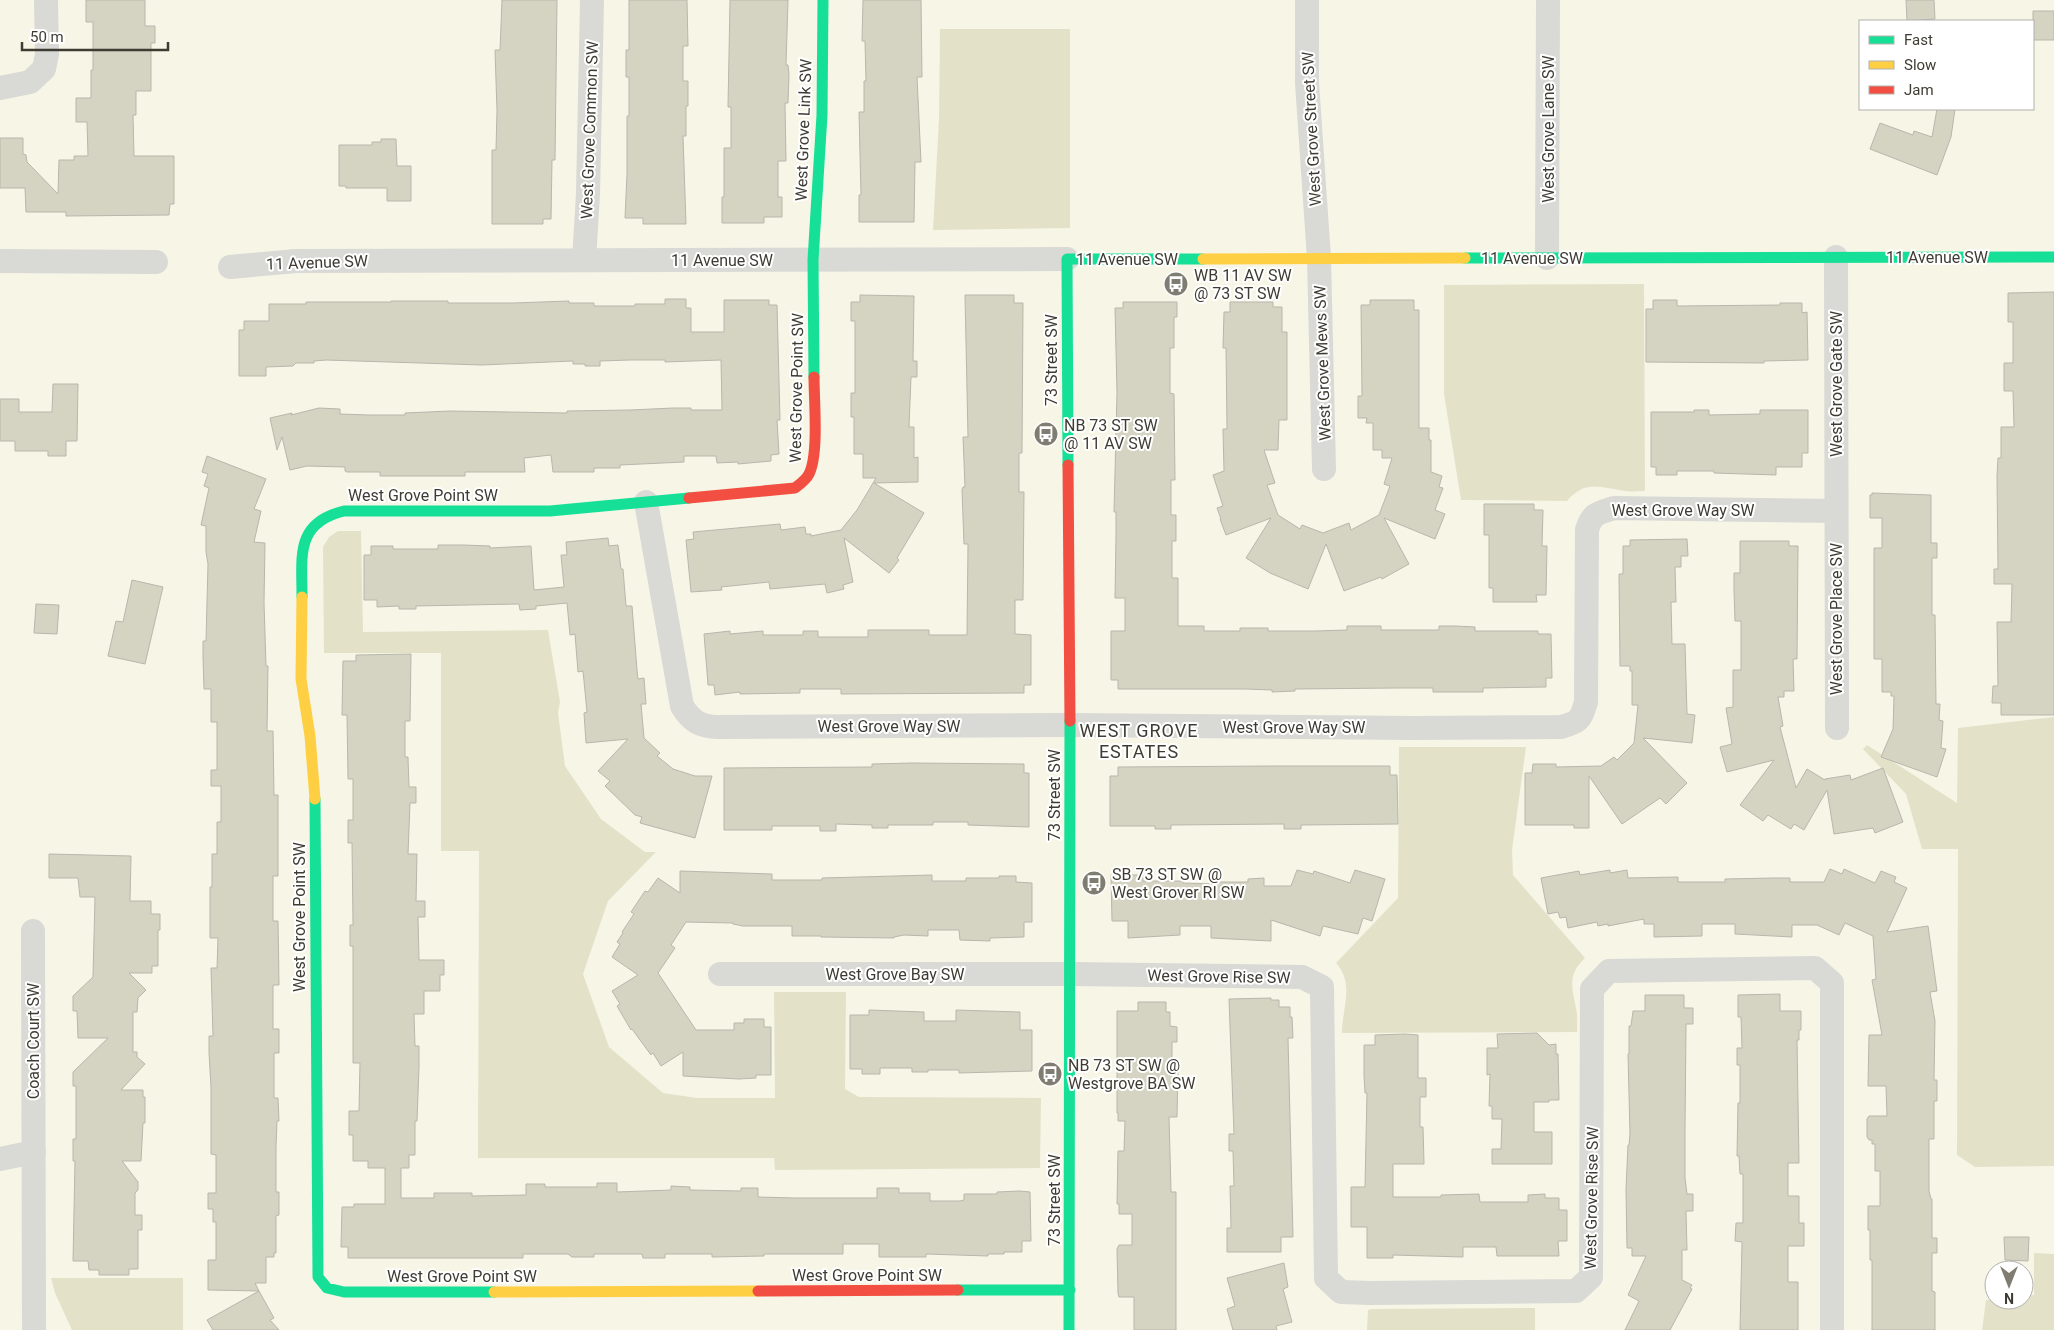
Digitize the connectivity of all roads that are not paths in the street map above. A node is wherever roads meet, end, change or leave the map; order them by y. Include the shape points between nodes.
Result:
1 (46, 0) edge
2 (592, 0) edge
3 (823, 0) edge
4 (1306, 0) edge
5 (1548, 0) edge
6 (0, 88) edge
7 (2054, 257) edge
8 (1319, 258) junction
9 (1547, 258) junction
10 (1836, 258) junction
11 (1067, 259) junction
12 (584, 260) junction
13 (813, 260) junction
14 (0, 262) edge
15 (156, 262) dead end
16 (230, 267) dead end
17 (1324, 469) dead end
18 (646, 502) junction
19 (1836, 511) junction
20 (1070, 725) junction
21 (1837, 728) dead end
22 (33, 931) dead end
23 (720, 974) dead end
24 (1070, 974) junction
25 (34, 1152) junction
26 (0, 1159) edge
27 (1070, 1290) junction
28 (34, 1330) edge
29 (1069, 1330) edge
30 (1832, 1330) edge

1 - 6 street via 47,54 44,68 30,82
2 - 12 street, West Grove Common SW
3 - 13 street, West Grove Link SW via 822,115
4 - 8 street, West Grove Street SW via 1306,83
5 - 9 street, West Grove Lane SW
7 - 10 street, 11 Avenue SW
8 - 9 street, 11 Avenue SW
8 - 11 street, 11 Avenue SW
8 - 17 street, West Grove Mews SW
9 - 10 street, 11 Avenue SW
10 - 19 street, West Grove Gate SW
11 - 13 street, 11 Avenue SW
11 - 20 street, 73 Street SW
12 - 13 street, 11 Avenue SW
12 - 16 street, 11 Avenue SW via 296,261
13 - 18 street, West Grove Point SW via 814,453 812,470 805,481 795,488
14 - 15 street
18 - 20 street, West Grove Way SW via 682,706 696,723 706,727
18 - 27 street, West Grove Point SW via 550,511 344,511 327,514 314,523 307,536 302,552 301,679 315,802 316,1255 321,1284 350,1292
19 - 20 street, West Grove Way SW via 1614,508 1595,514 1588,530 1586,702 1576,723 1549,728
19 - 21 street, West Grove Place SW
20 - 24 street, 73 Street SW
22 - 25 street, Coach Court SW
23 - 24 street, West Grove Bay SW
24 - 27 street, 73 Street SW
24 - 30 street, West Grove Rise SW via 1302,977 1322,987 1326,1278 1341,1292 1380,1293 1576,1290 1590,1277 1592,989 1609,971 1815,968 1832,983
25 - 26 street
25 - 28 street, Coach Court SW
27 - 29 street, 73 Street SW

